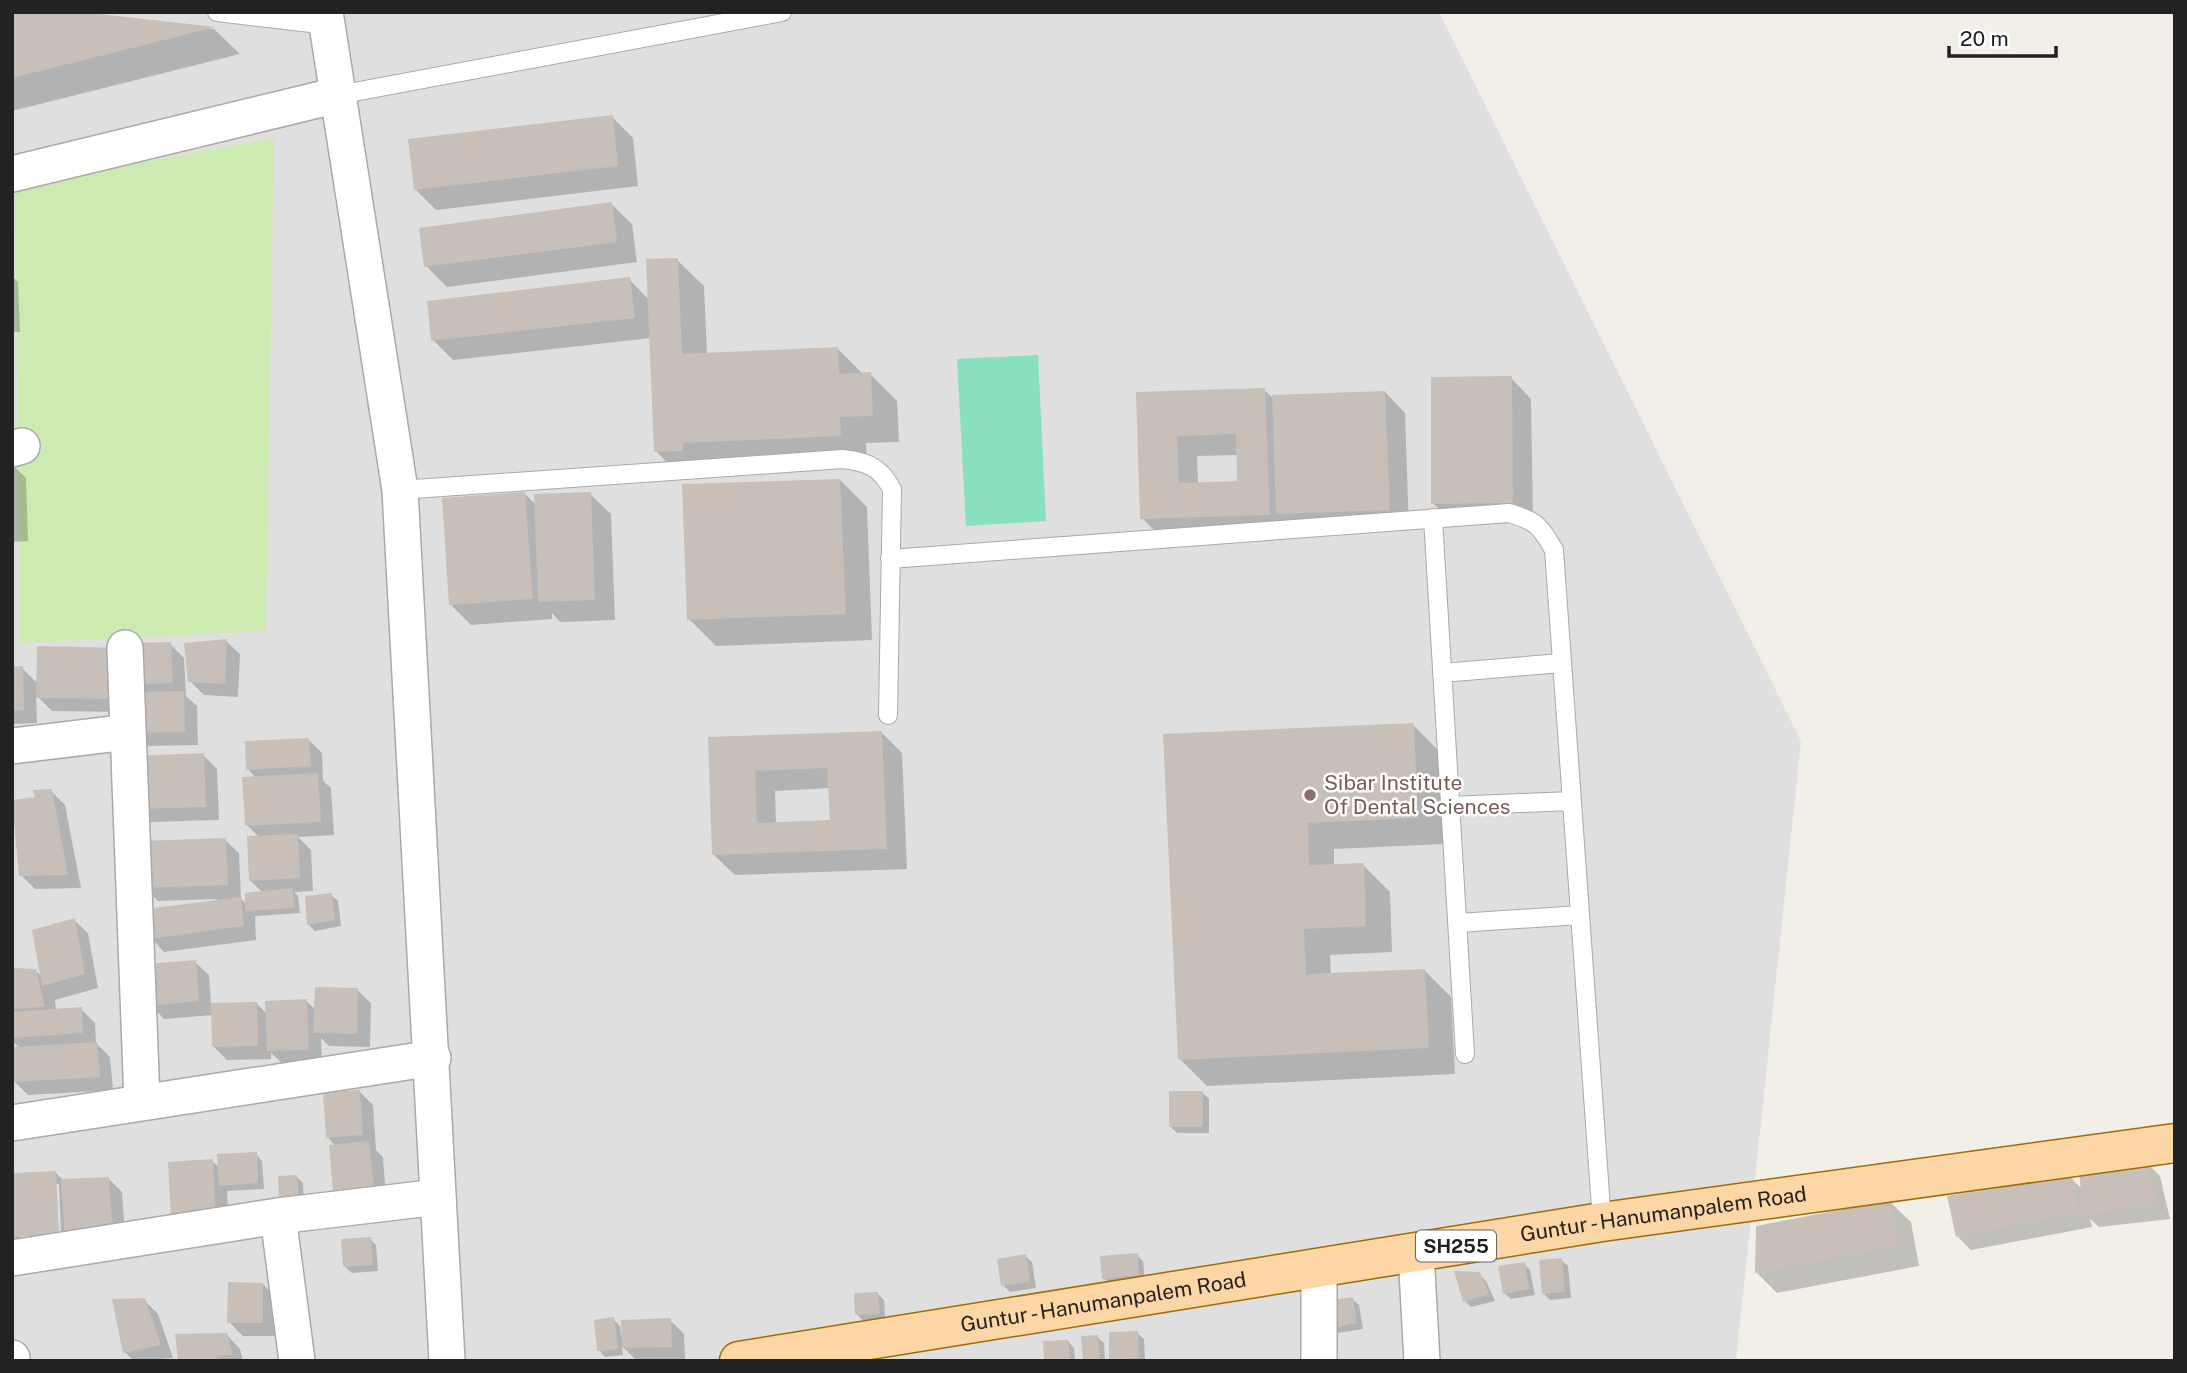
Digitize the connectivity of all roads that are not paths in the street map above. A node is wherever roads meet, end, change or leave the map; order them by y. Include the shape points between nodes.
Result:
1 (217, 12) edge
2 (782, 12) edge
3 (316, 19) edge
4 (309, 102) junction
5 (12, 174) edge
6 (400, 490) junction
7 (1433, 519) junction
8 (890, 559) junction
9 (125, 648) dead end
10 (1562, 663) junction
11 (1443, 673) junction
12 (888, 715) dead end
13 (128, 732) junction
14 (12, 746) edge
15 (1571, 801) junction
16 (1450, 806) junction
17 (1580, 915) junction
18 (1458, 923) junction
19 (1465, 1054) dead end
20 (433, 1058) junction
21 (142, 1102) junction
22 (12, 1123) edge
23 (2175, 1143) edge
24 (438, 1197) junction
25 (278, 1216) junction
26 (1602, 1222) junction
27 (1416, 1253) junction
28 (12, 1258) edge
29 (1319, 1268) junction
30 (297, 1361) edge
31 (447, 1361) edge
32 (739, 1361) edge
33 (1319, 1361) edge
34 (1422, 1361) edge

1 - 3 lane
2 - 4 lane
3 - 4 street
4 - 5 street
4 - 6 street
6 - 8 lane via 865,461 883,472 892,489
6 - 20 street
7 - 8 lane
7 - 10 lane via 1509,513 1542,527 1553,550
7 - 11 lane
8 - 12 lane
9 - 13 street
10 - 11 lane
10 - 15 lane
11 - 16 lane
13 - 14 street
13 - 21 street
15 - 16 lane
15 - 17 lane
16 - 18 lane
17 - 18 lane
17 - 26 lane
18 - 19 lane
20 - 21 street
20 - 24 street
21 - 22 street
23 - 26 main road, Guntur - Hanumanpalem Road / SH255
24 - 25 street
24 - 31 street
25 - 28 street
25 - 30 street
26 - 27 main road, Guntur - Hanumanpalem Road / SH255
27 - 29 main road, Guntur - Hanumanpalem Road / SH255
27 - 34 street
29 - 32 main road, Guntur - Hanumanpalem Road / SH255
29 - 33 street

